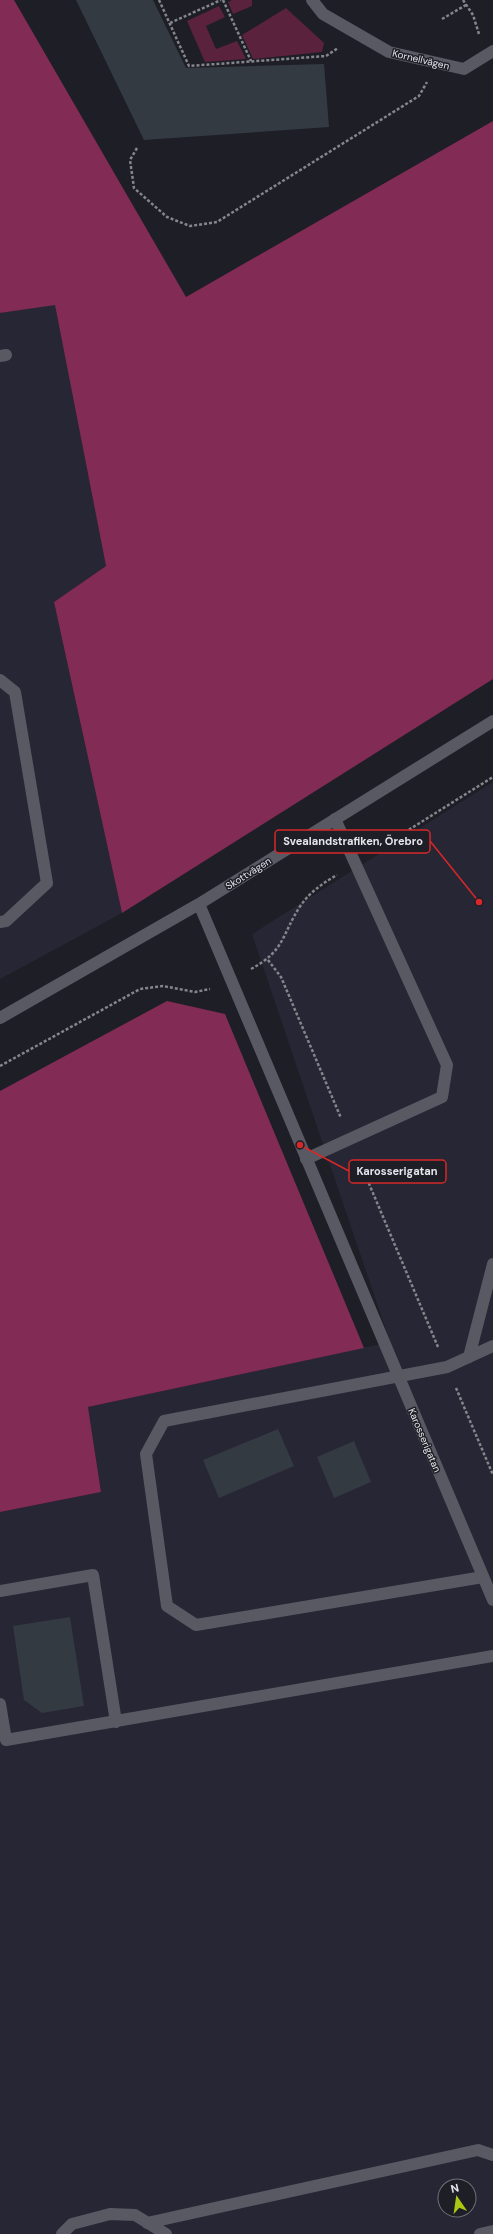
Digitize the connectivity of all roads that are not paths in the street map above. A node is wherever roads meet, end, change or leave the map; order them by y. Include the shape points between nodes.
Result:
1 (312, 0) edge
2 (489, 53) edge
3 (0, 680) edge
4 (493, 721) edge
5 (335, 819) junction
6 (199, 904) junction
7 (0, 922) edge
8 (0, 1018) edge
9 (306, 1159) junction
10 (493, 1264) edge
11 (493, 1346) edge
12 (469, 1357) junction
13 (398, 1376) junction
14 (483, 1577) junction
15 (0, 1591) edge
16 (493, 1600) edge
17 (493, 1656) edge
18 (0, 1704) edge
19 (116, 1722) junction
20 (493, 2155) edge
21 (147, 2223) junction
22 (493, 2231) edge
23 (62, 2234) edge
24 (166, 2234) edge
25 (480, 2234) edge

1 - 2 street, Kornellvägen via 323,14 389,52 464,69
3 - 7 street via 15,692 47,883 6,921
4 - 5 street, Skottvägen
5 - 6 street, Skottvägen
5 - 9 street via 447,1065 442,1097
6 - 8 street, Skottvägen
6 - 9 street, Karosserigatan
9 - 13 street, Karosserigatan
10 - 12 street
11 - 12 street
12 - 13 street via 447,1367
13 - 14 street, Karosserigatan
13 - 14 street via 164,1421 146,1454 167,1606 196,1625
14 - 16 street, Karosserigatan
15 - 19 street via 93,1576
17 - 19 street
18 - 19 street via 6,1740
20 - 21 street via 478,2150
21 - 23 street via 134,2215 110,2214 72,2224
21 - 24 street
22 - 25 street

